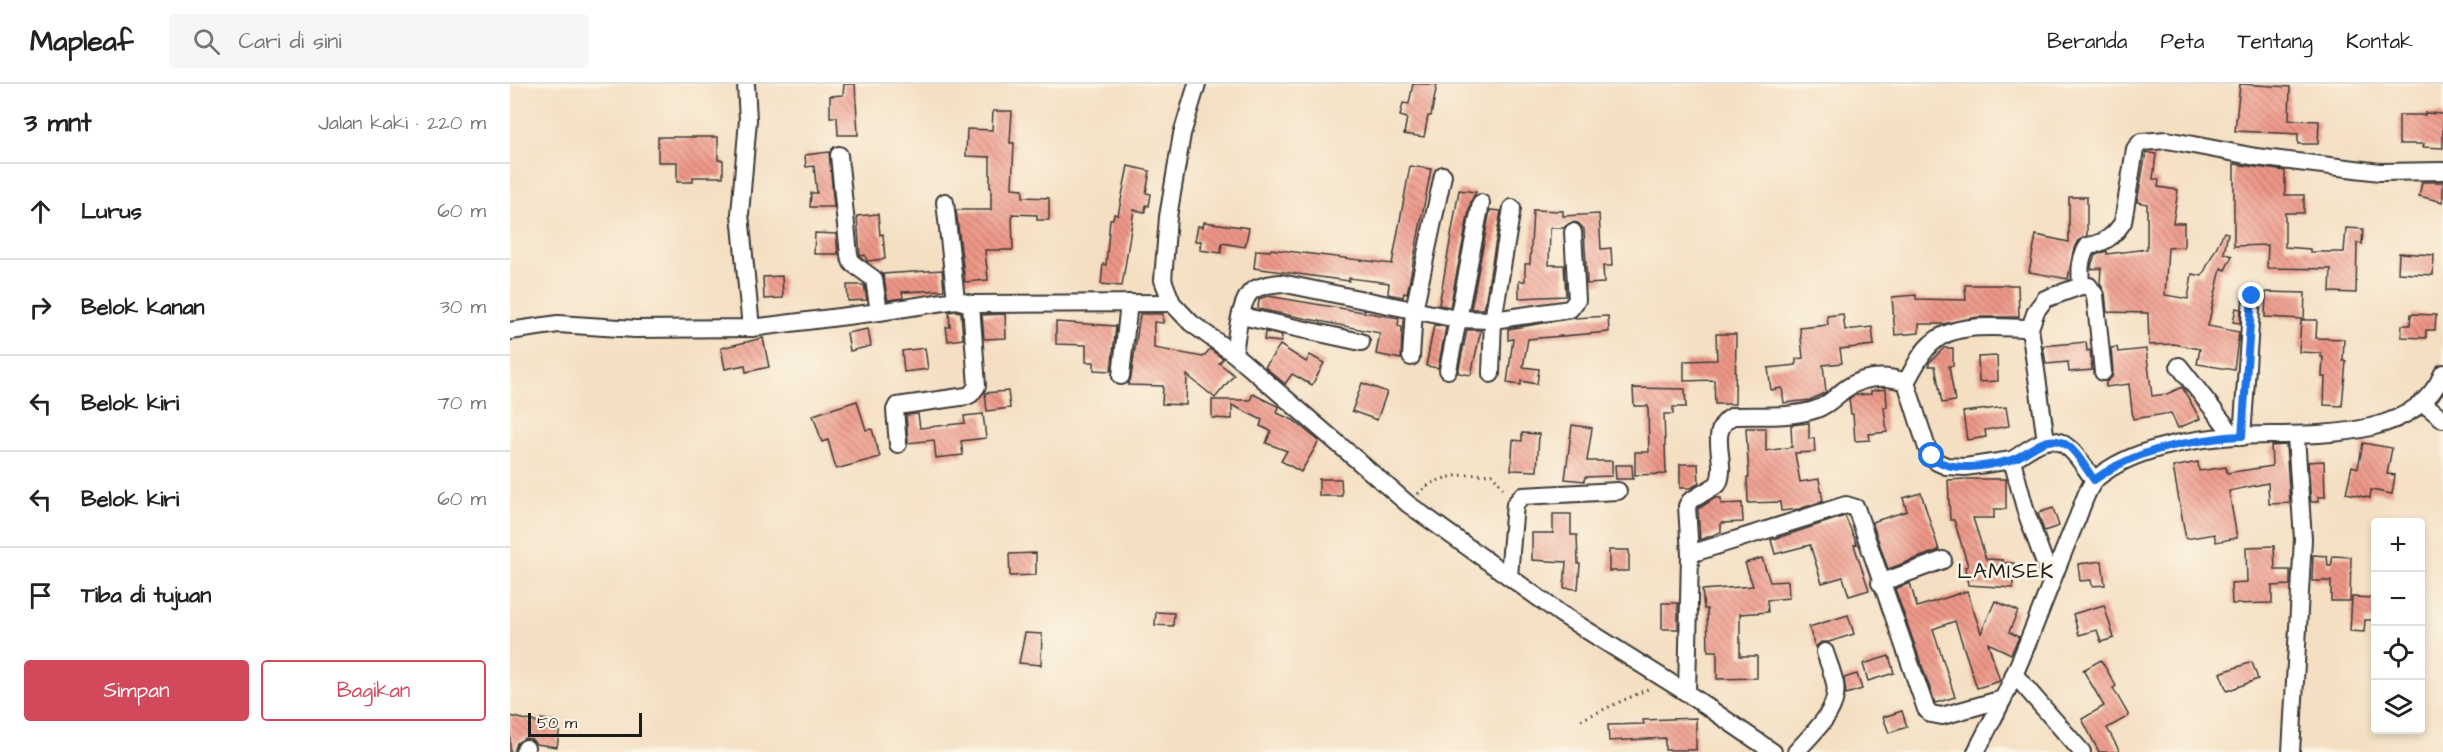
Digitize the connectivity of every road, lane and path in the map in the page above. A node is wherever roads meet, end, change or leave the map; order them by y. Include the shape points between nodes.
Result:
1 (746, 84) edge
2 (1195, 91) edge
3 (839, 156) dead end
4 (2443, 171) edge
5 (1443, 175) dead end
6 (945, 202) dead end
7 (1481, 203) dead end
8 (1512, 208) dead end
9 (1573, 232) dead end
10 (2081, 286) junction
11 (2252, 296) dead end
12 (964, 302) junction
13 (1129, 303) junction
14 (1172, 303) junction
15 (1414, 310) junction
16 (879, 312) junction
17 (1241, 316) junction
18 (1457, 319) junction
19 (1493, 320) junction
20 (750, 328) junction
21 (2030, 328) junction
22 (510, 331) edge
23 (1362, 342) dead end
24 (1234, 354) junction
25 (1411, 357) dead end
26 (2178, 366) dead end
27 (1448, 370) dead end
28 (2103, 372) dead end
29 (2443, 374) edge
30 (1491, 375) dead end
31 (1121, 376) dead end
32 (1906, 382) junction
33 (2423, 404) junction
34 (2443, 419) edge
35 (2238, 436) junction
36 (2296, 436) junction
37 (2046, 441) junction
38 (898, 444) dead end
39 (2012, 460) junction
40 (2094, 480) junction
41 (1618, 491) dead end
42 (1408, 504) junction
43 (1515, 504) junction
44 (1690, 554) junction
45 (1943, 560) dead end
46 (1509, 576) junction
47 (2051, 580) junction
48 (1880, 583) junction
49 (1825, 652) dead end
50 (2014, 674) junction
51 (1665, 681) junction
52 (1687, 693) junction
53 (2002, 699) junction
54 (1581, 720) dead end
55 (1773, 752) edge
56 (1797, 752) edge
57 (1976, 752) edge
58 (2082, 752) edge
59 (2291, 752) edge

1 - 20 street via 748,120 740,214
2 - 14 street via 1182,134 1168,217 1163,280
3 - 16 street via 849,255 852,263 874,279
4 - 10 street via 2380,172 2256,157 2167,140 2141,142 2135,149 2123,222 2105,242 2088,246 2083,253
5 - 15 street
6 - 12 street
7 - 18 street
8 - 19 street
9 - 19 street via 1577,300 1570,309
10 - 21 street via 2045,299
10 - 28 street via 2089,286 2095,295
11 - 35 street
12 - 13 street
12 - 16 street
12 - 38 street via 977,386 967,396 897,406
13 - 14 street
13 - 31 street
14 - 24 street
15 - 17 street via 1281,283 1252,291
15 - 18 street
15 - 25 street
16 - 20 street
17 - 23 street
17 - 24 street
18 - 19 street
18 - 27 street
19 - 30 street
20 - 22 street via 635,329 558,324
21 - 32 street via 1960,329 1944,335 1923,353
21 - 37 street
24 - 42 street
26 - 35 street
29 - 33 street
32 - 39 street via 1928,448 1937,462 1965,467
32 - 44 street via 1869,378 1845,389 1818,409 1733,416 1723,421 1719,437 1720,480 1687,506
33 - 34 street
33 - 36 street via 2366,428
35 - 36 street
35 - 40 street via 2142,453
36 - 59 street via 2303,540
37 - 39 street
37 - 40 street via 2068,447
39 - 47 street
40 - 47 street
41 - 43 street via 1528,494
42 - 43 path via 1432,481 1492,474
42 - 46 street
43 - 46 street
44 - 48 street via 1849,504 1856,508
44 - 52 street
45 - 48 street
46 - 51 street
47 - 50 street
48 - 53 street via 1930,714 1942,716
49 - 56 street via 1835,682 1835,699 1831,710
50 - 53 street
50 - 58 street
51 - 52 street
51 - 54 path
52 - 55 street
53 - 57 street

